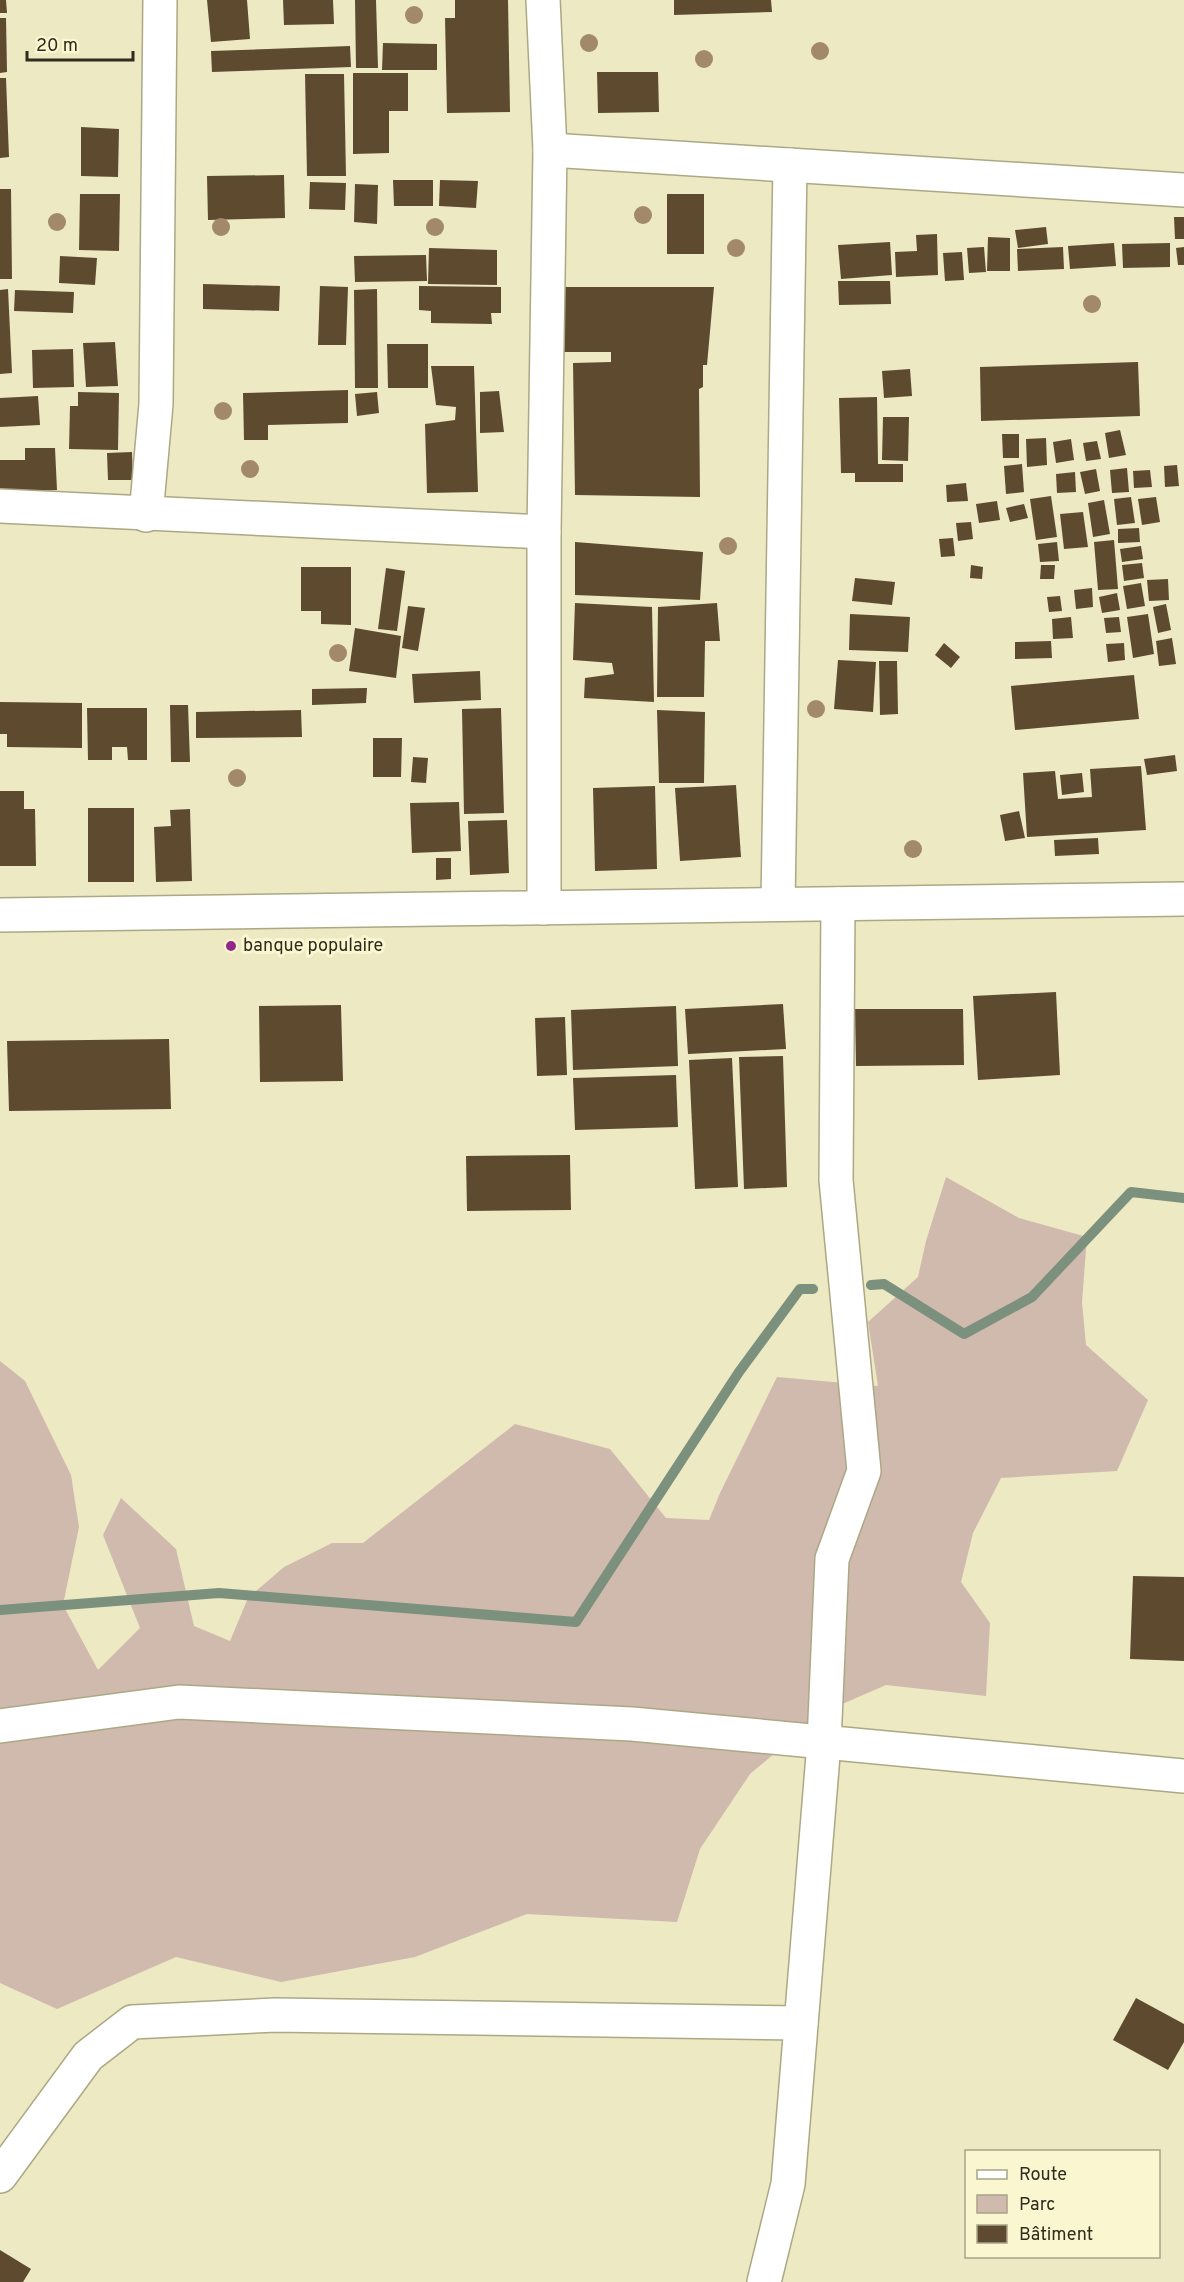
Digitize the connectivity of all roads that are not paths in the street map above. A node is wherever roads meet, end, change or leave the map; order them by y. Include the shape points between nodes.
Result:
1 (160, 0) edge
2 (543, 0) edge
3 (550, 150) junction
4 (790, 165) junction
5 (1184, 190) edge
6 (0, 506) edge
7 (146, 514) junction
8 (544, 532) junction
9 (1184, 899) edge
10 (838, 903) junction
11 (778, 904) junction
12 (544, 908) junction
13 (0, 915) edge
14 (0, 1726) edge
15 (824, 1743) junction
16 (1184, 1776) edge
17 (801, 2023) junction
18 (0, 2176) edge
19 (764, 2282) edge

1 - 7 street via 156,404
2 - 3 street
3 - 4 street
3 - 8 street
4 - 5 street
4 - 11 street
6 - 7 street
7 - 8 street
8 - 12 street
9 - 10 street
10 - 11 street
10 - 15 street via 836,1180 864,1471 832,1559
11 - 12 street
12 - 13 street
14 - 15 street via 179,1702 632,1724
15 - 16 street
15 - 17 street
17 - 18 street via 275,2015 132,2022 88,2056
17 - 19 street via 788,2184

